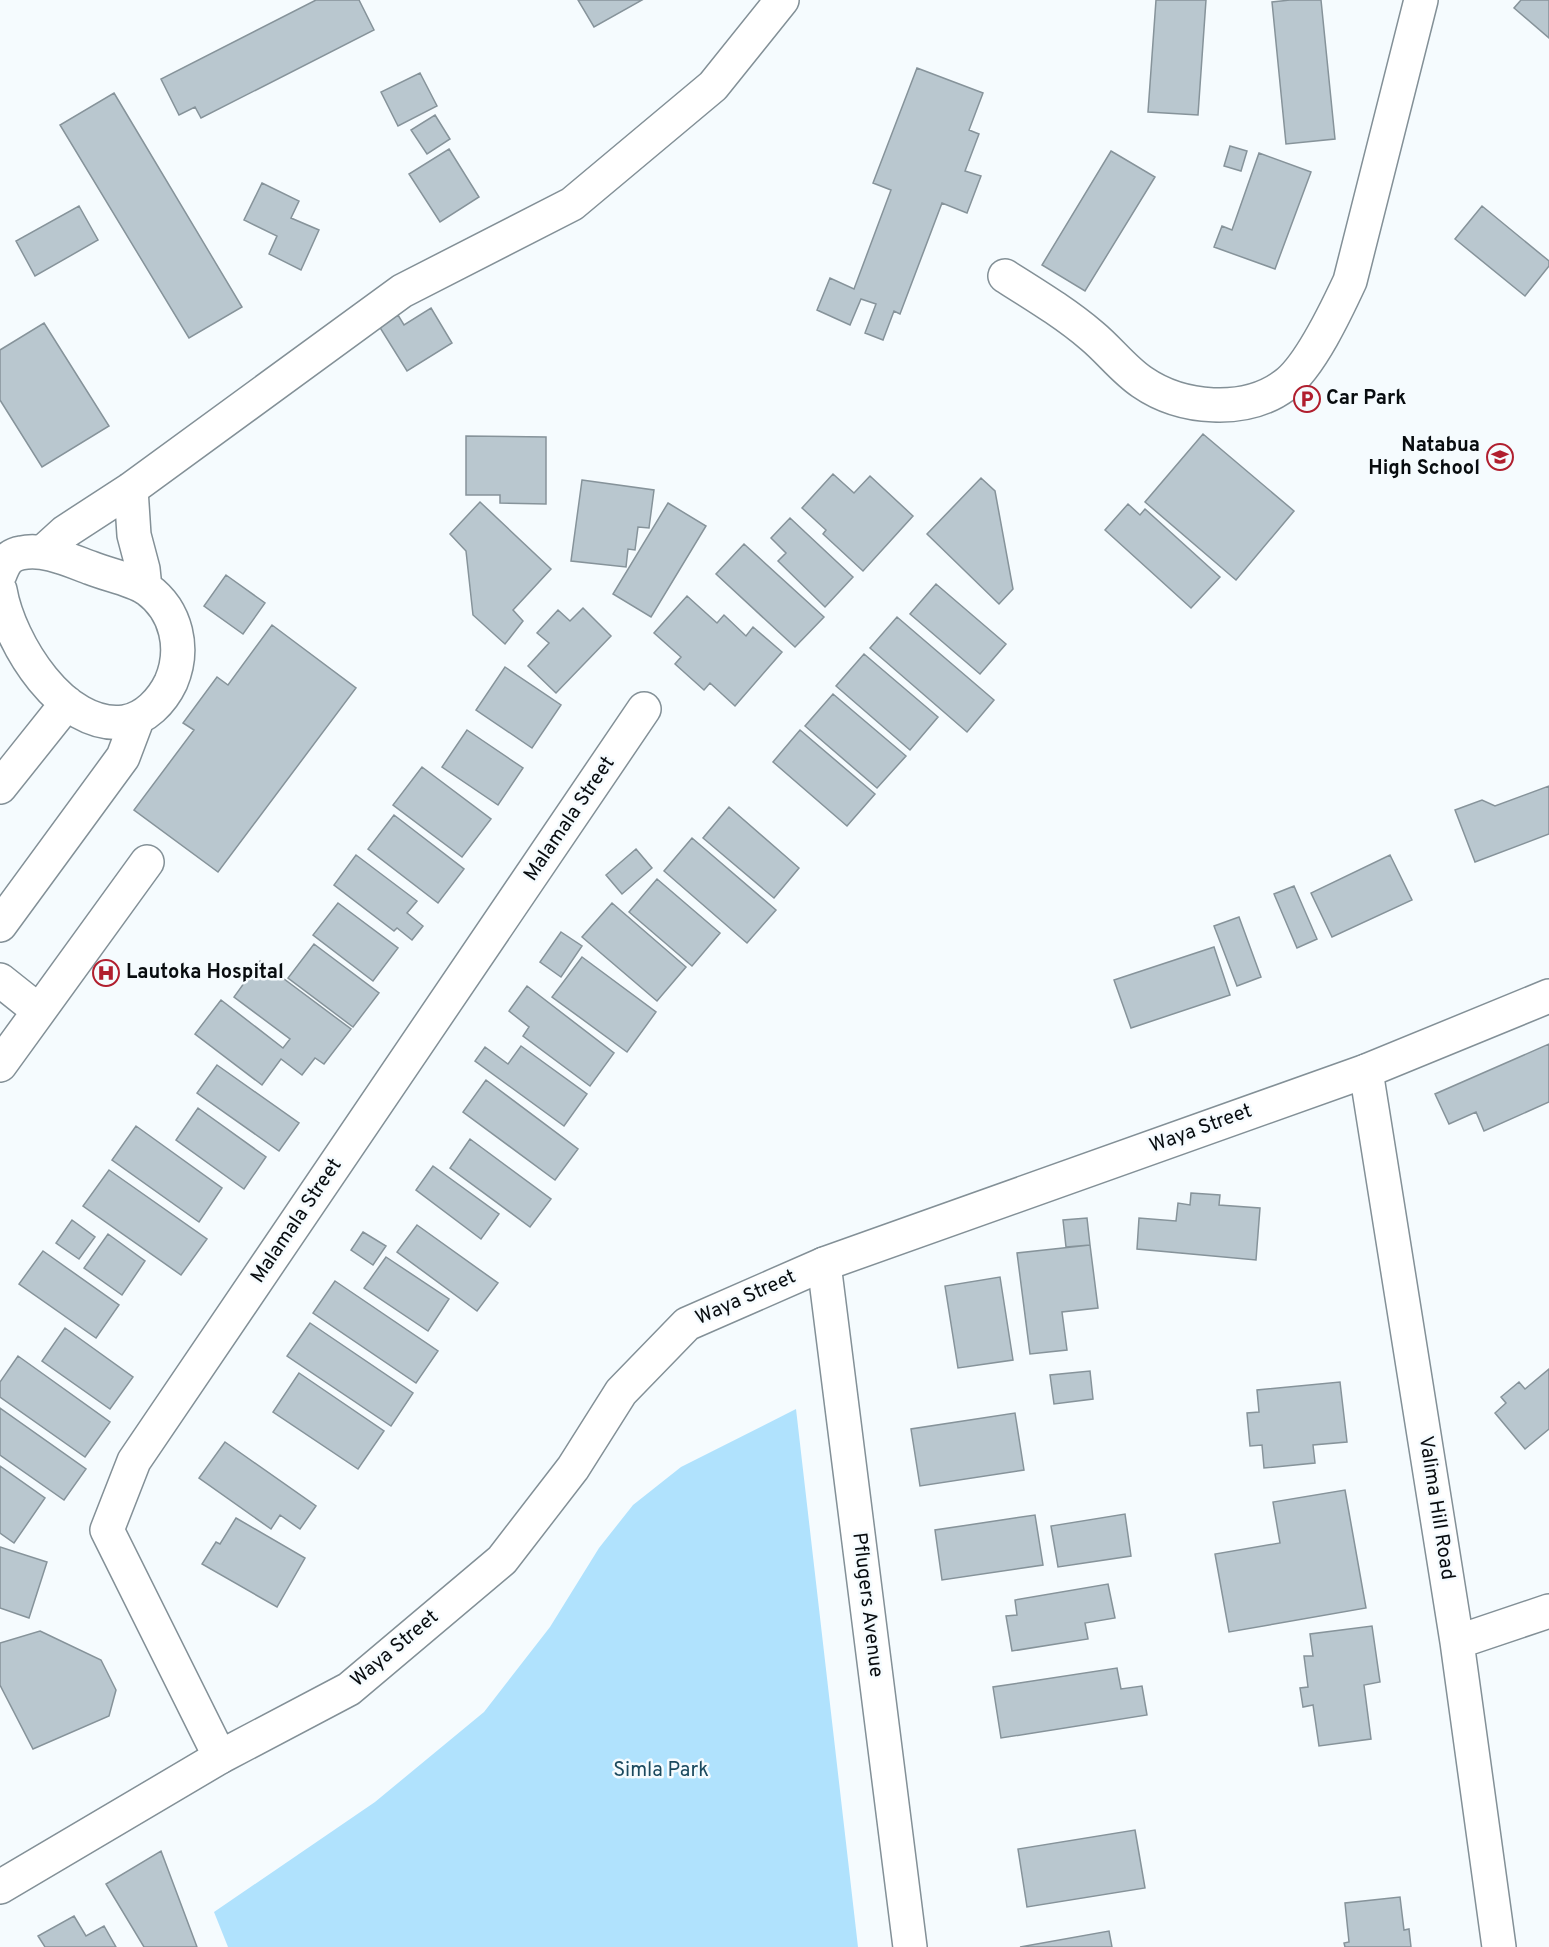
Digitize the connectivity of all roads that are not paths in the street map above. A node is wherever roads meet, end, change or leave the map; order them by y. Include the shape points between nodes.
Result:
1 (782, 0) edge
2 (1421, 0) edge
3 (1005, 276) dead end
4 (131, 489) junction
5 (43, 552) junction
6 (1, 570) edge
7 (146, 588) junction
8 (67, 703) junction
9 (644, 709) dead end
10 (137, 720) junction
11 (0, 787) edge
12 (147, 862) dead end
13 (0, 925) edge
14 (0, 980) edge
15 (1549, 996) edge
16 (39, 1011) junction
17 (0, 1065) edge
18 (1366, 1071) junction
19 (824, 1264) junction
20 (1549, 1611) edge
21 (1457, 1642) junction
22 (220, 1757) junction
23 (0, 1887) edge
24 (910, 1947) edge
25 (1499, 1947) edge

1 - 4 street via 713,86 572,204 402,291
2 - 3 street via 1350,281 1335,315 1286,385 1243,402 1220,405 1168,396 1141,382 1091,335
4 - 5 street via 65,532
4 - 7 street via 134,536
5 - 6 street via 19,553
5 - 7 street
6 - 8 street via 2,602 33,667
7 - 10 street via 167,608 177,634 179,663 167,691
8 - 10 street via 88,717 110,723
8 - 11 street
9 - 22 street, Malamala Street via 134,1461 107,1530
10 - 13 street via 123,757
12 - 16 street
14 - 16 street
15 - 18 street, Waya Street
16 - 17 street
18 - 19 street, Waya Street
18 - 21 street, Valima Hill Road
19 - 22 street, Waya Street via 687,1324 621,1392 573,1468 502,1560 349,1689
19 - 24 street, Pflugers Avenue
20 - 21 street
21 - 25 street, Valima Hill Road
22 - 23 street, Waya Street

